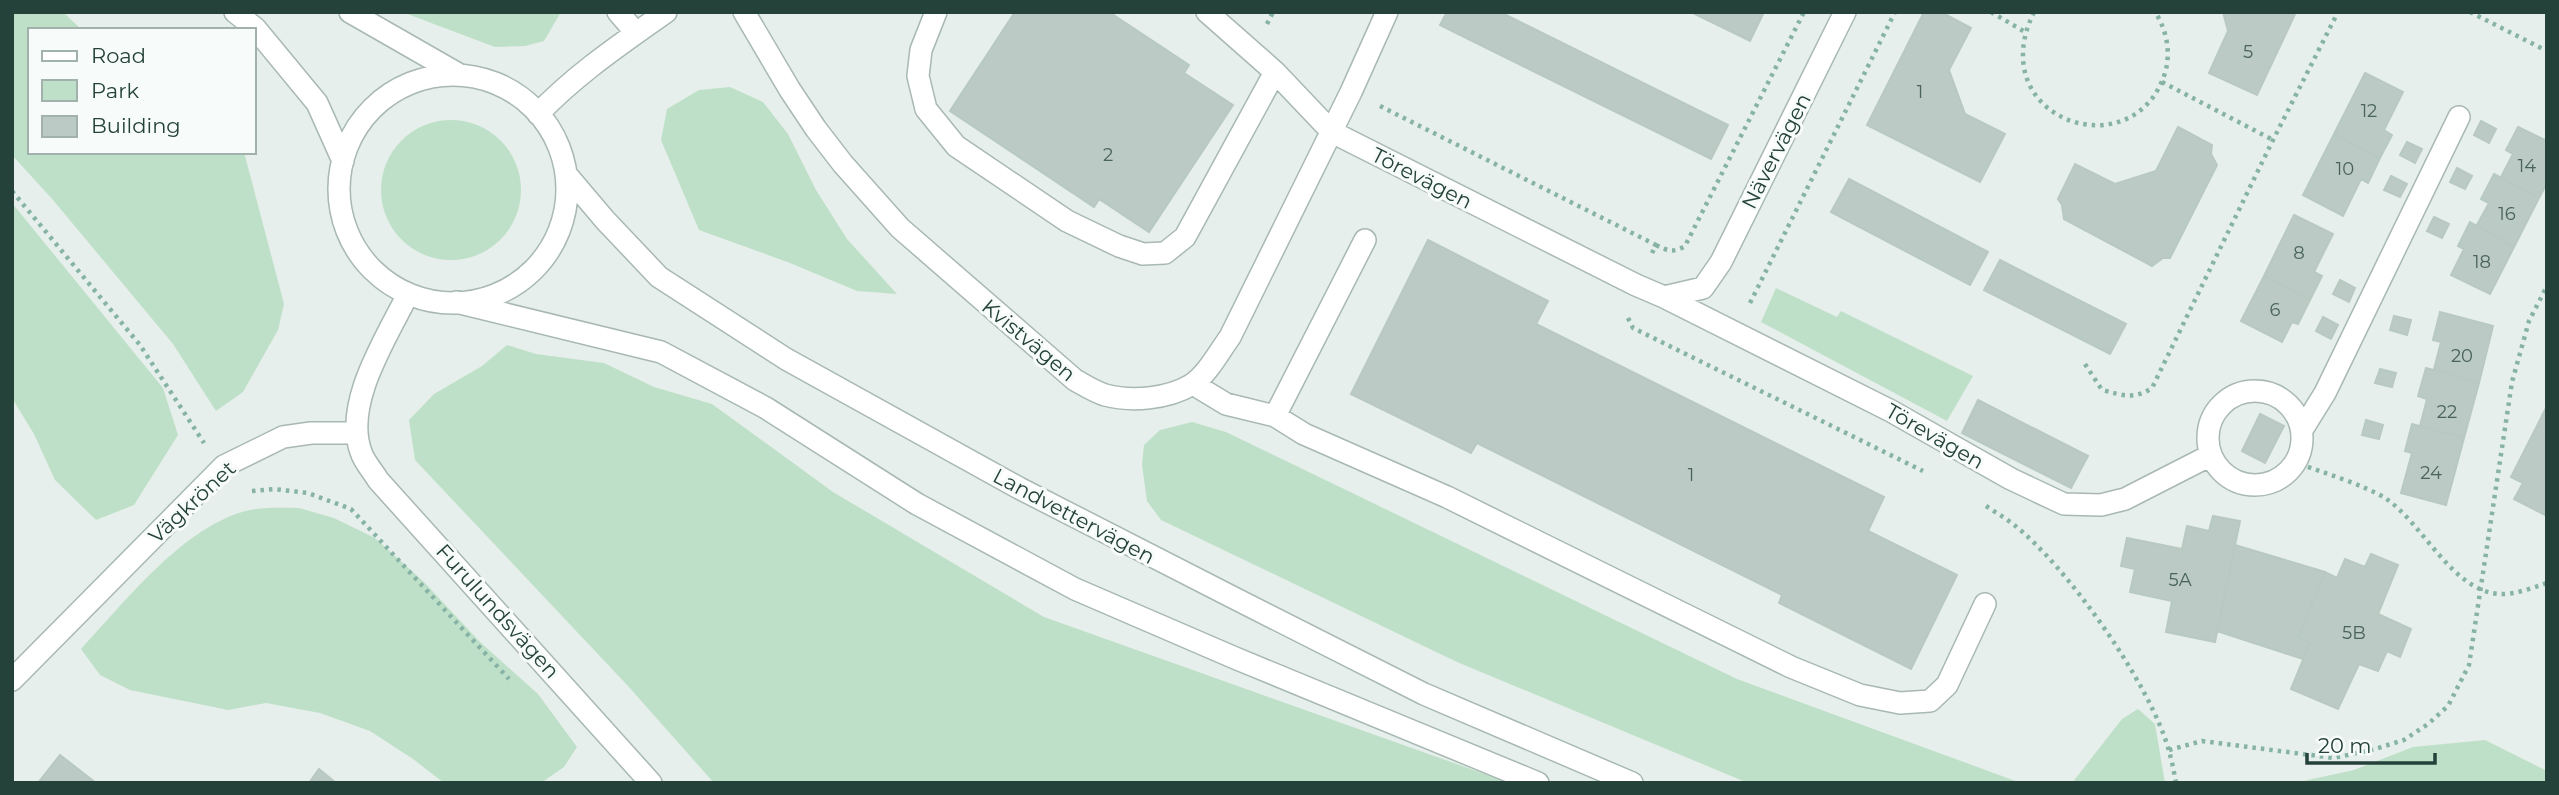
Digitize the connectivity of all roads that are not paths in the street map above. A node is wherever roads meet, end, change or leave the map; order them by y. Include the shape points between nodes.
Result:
1 (235, 12) edge
2 (350, 12) edge
3 (618, 12) edge
4 (666, 12) edge
5 (744, 12) edge
6 (936, 12) edge
7 (1208, 12) edge
8 (1387, 12) edge
9 (1845, 12) edge
10 (254, 28) edge
11 (256, 30) edge
12 (636, 33) junction
13 (1275, 72) junction
14 (462, 76) junction
15 (538, 114) junction
16 (2459, 117) dead end
17 (1332, 132) junction
18 (343, 161) junction
19 (566, 174) junction
20 (1365, 240) dead end
21 (408, 294) junction
22 (1664, 297) junction
23 (456, 302) junction
24 (1193, 384) junction
25 (1275, 416) junction
26 (2302, 430) junction
27 (356, 433) junction
28 (2211, 455) junction
29 (1985, 604) dead end
30 (12, 680) edge
31 (651, 783) edge
32 (1538, 783) edge
33 (1632, 783) edge

1 - 10 street
2 - 14 street
3 - 12 street
4 - 12 street
5 - 24 street, Kvistvägen via 790,90 843,164 900,228 1029,342 1075,380 1104,394 1157,398
6 - 13 street via 921,50 918,76 926,109 956,146 1067,221 1143,254 1165,253 1185,237
7 - 13 street, Törevägen
8 - 17 street, Kvistvägen
9 - 22 street, Nävervägen via 1721,262 1703,288
11 - 18 street via 317,103
12 - 15 street via 560,91
13 - 17 street, Törevägen
14 - 15 street via 513,92
14 - 18 street via 423,79 387,96 359,124
15 - 19 street via 559,147
16 - 26 street via 2325,393
17 - 22 street, Törevägen
17 - 24 street, Kvistvägen via 1230,337
18 - 21 street via 341,205 348,233 374,275
19 - 23 street via 562,221 540,263 510,288
19 - 33 street, Landvettervägen via 659,277 786,359 1020,488 1374,669
20 - 25 street
21 - 23 street
21 - 27 street via 360,394
22 - 28 street, Törevägen via 2064,504 2101,505 2125,499
23 - 32 street via 660,352 766,408 917,504 1075,589
24 - 25 street via 1226,404
25 - 29 street via 1304,434 1447,497 1791,667 1860,695 1900,703 1930,701 1947,685
26 - 28 street via 2296,462 2269,484 2234,481
26 - 28 street via 2281,398 2243,393 2225,402 2213,417 2208,436
27 - 30 street, Vägkrönet via 283,437 224,466
27 - 31 street, Furulundsvägen via 361,454 378,480

